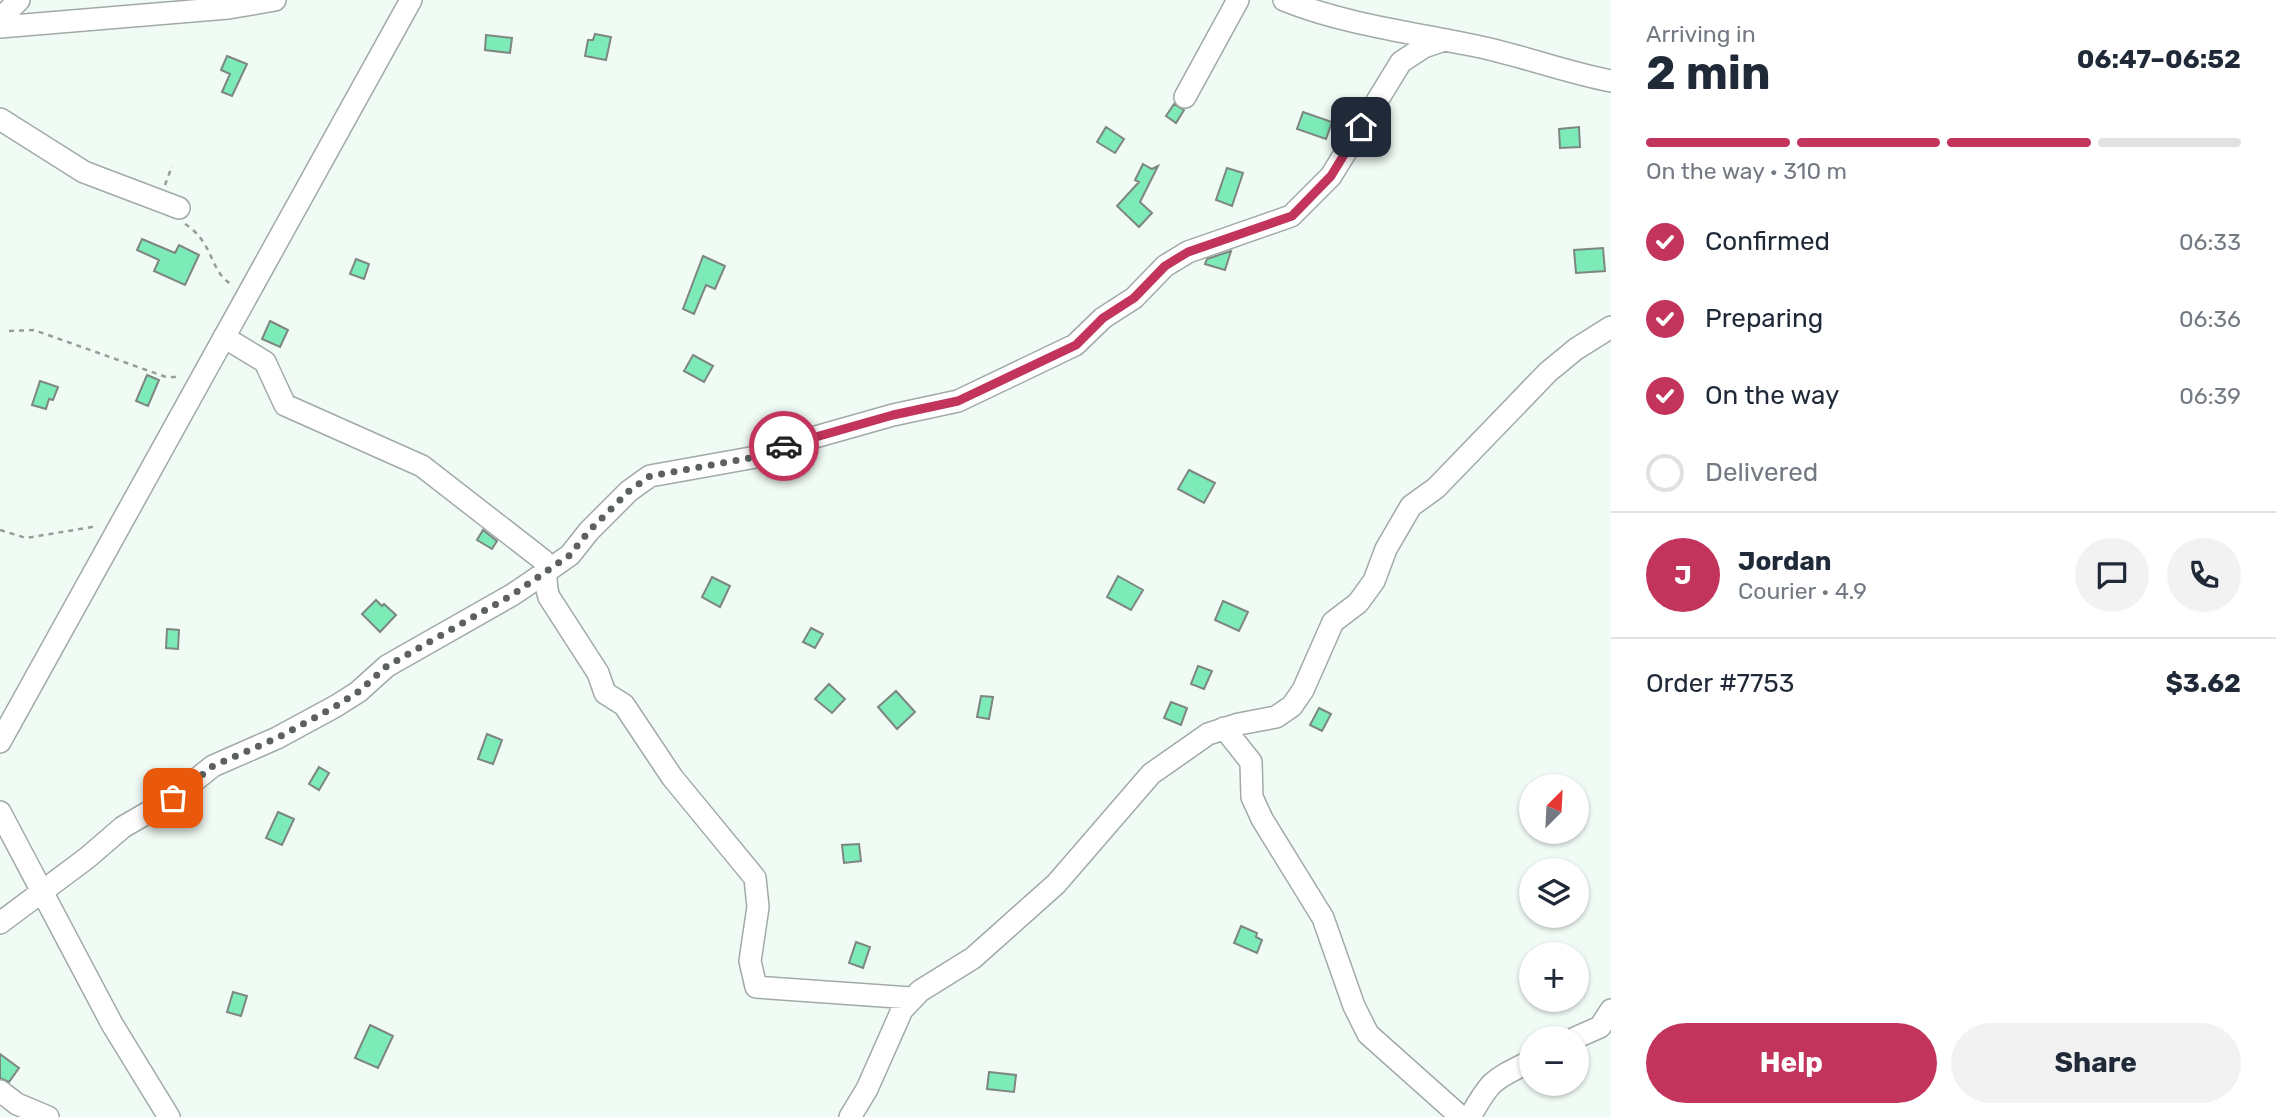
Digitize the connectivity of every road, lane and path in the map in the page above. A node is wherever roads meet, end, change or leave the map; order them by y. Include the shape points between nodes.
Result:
1 (19, 0) edge
2 (275, 0) edge
3 (1238, 0) edge
4 (1284, 0) edge
5 (415, 2) edge
6 (0, 19) edge
7 (0, 27) edge
8 (1444, 40) junction
9 (1611, 81) edge
10 (1185, 97) dead end
11 (0, 119) edge
12 (172, 166) dead end
13 (171, 205) junction
14 (249, 293) junction
15 (1611, 327) edge
16 (9, 331) dead end
17 (224, 337) junction
18 (201, 377) junction
19 (119, 528) junction
20 (0, 530) edge
21 (545, 573) junction
22 (1224, 728) junction
23 (0, 742) edge
24 (0, 812) edge
25 (42, 892) junction
26 (0, 923) edge
27 (911, 998) junction
28 (1611, 1010) edge
29 (1589, 1032) edge
30 (1519, 1066) edge
31 (0, 1091) edge
32 (48, 1117) edge
33 (169, 1117) edge
34 (850, 1117) edge
35 (1461, 1117) edge
36 (1470, 1117) edge

1 - 6 street
2 - 7 street
3 - 10 street
4 - 8 street via 1349,21
5 - 14 street
8 - 9 street
8 - 21 street via 1401,62 1331,176 1292,216 1188,252 1165,266 1076,345 958,401 893,415 756,457 650,476 629,491 570,555
11 - 13 street via 84,172
12 - 13 path via 164,190
13 - 14 path via 178,219 197,232 211,250 216,269 228,283
14 - 17 street
15 - 22 street via 1548,372 1436,488 1411,506 1374,581 1358,603 1334,622 1292,706 1276,717
16 - 18 path via 34,330 166,377
17 - 18 street
17 - 21 street via 265,362 285,405 422,466 543,559
18 - 19 street
19 - 20 path via 98,526 26,538
19 - 23 street
21 - 25 street via 387,666 336,706 213,766 173,798 122,827
21 - 27 street via 549,597 598,673 605,693 624,705 672,777 755,878 758,907 750,961 756,987
22 - 27 street via 1151,774 1056,884 1018,920 973,958
22 - 35 street via 1251,762 1252,797 1323,918 1368,1034
24 - 25 street
25 - 26 street
25 - 33 street via 112,1024
27 - 34 street
28 - 29 street via 1600,1027
30 - 36 street via 1500,1075
31 - 32 street

